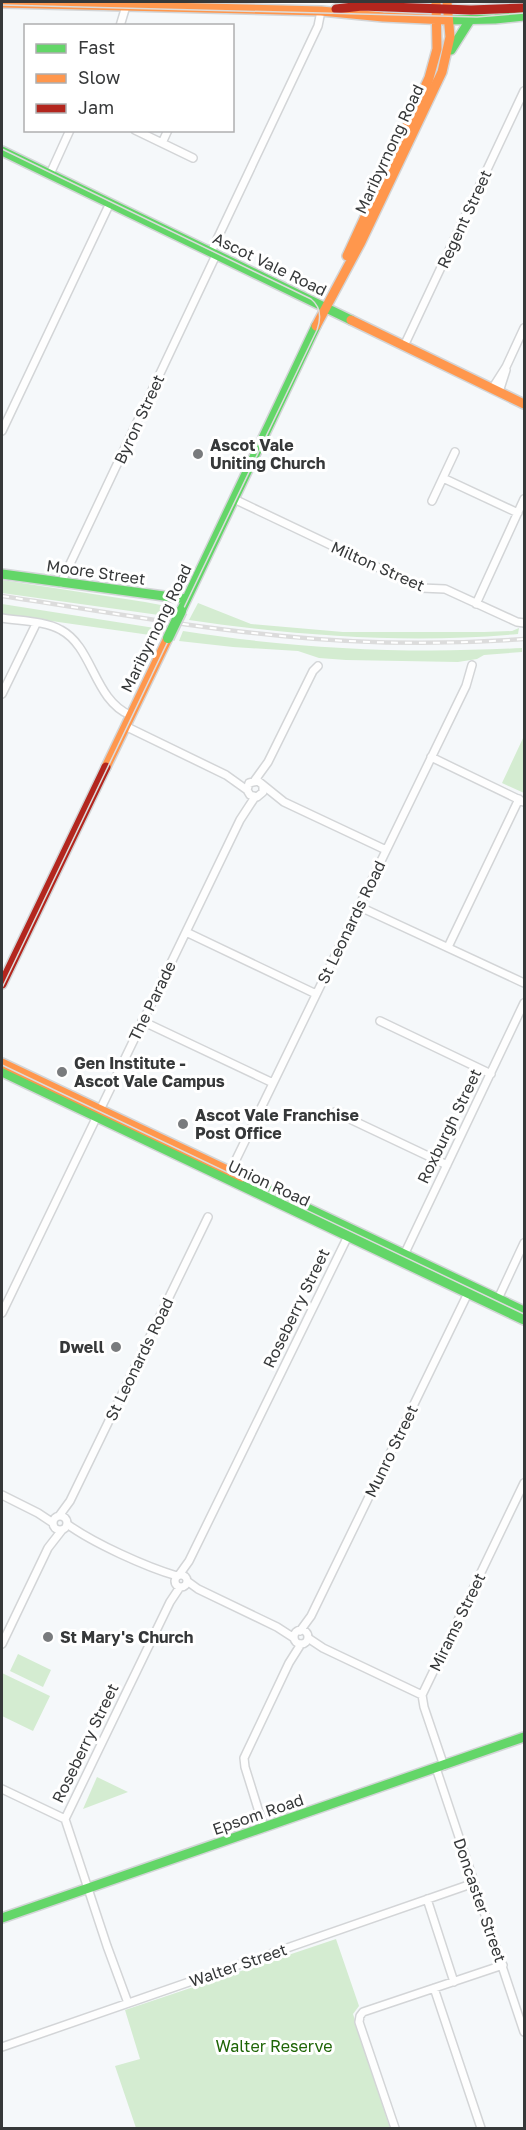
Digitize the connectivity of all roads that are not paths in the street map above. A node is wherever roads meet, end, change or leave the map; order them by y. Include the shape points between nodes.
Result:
1 (2, 3) edge
2 (59, 3) edge
3 (181, 4) edge
4 (413, 4) edge
5 (436, 4) edge
6 (448, 5) edge
7 (126, 6) junction
8 (298, 6) edge
9 (525, 8) edge
10 (494, 10) edge
11 (321, 11) junction
12 (525, 16) edge
13 (437, 20) junction
14 (450, 20) junction
15 (470, 20) junction
16 (121, 24) edge
17 (448, 54) junction
18 (525, 91) edge
19 (69, 132) edge
20 (139, 132) edge
21 (167, 132) edge
22 (162, 143) junction
23 (2, 154) edge
24 (193, 158) dead end
25 (50, 174) junction
26 (110, 203) junction
27 (214, 254) junction
28 (336, 285) junction
29 (325, 307) junction
30 (525, 328) edge
31 (404, 346) junction
32 (496, 390) junction
33 (525, 404) edge
34 (2, 431) edge
35 (455, 452) dead end
36 (443, 478) junction
37 (234, 499) junction
38 (525, 499) edge
39 (432, 501) dead end
40 (518, 513) junction
41 (2, 574) edge
42 (61, 583) junction
43 (186, 599) junction
44 (476, 603) junction
45 (2, 618) edge
46 (525, 623) edge
47 (36, 624) junction
48 (472, 665) dead end
49 (318, 666) dead end
50 (2, 694) edge
51 (130, 715) junction
52 (125, 726) junction
53 (431, 757) junction
54 (226, 775) junction
55 (258, 783) junction
56 (252, 794) junction
57 (522, 800) edge
58 (284, 802) junction
59 (386, 850) junction
60 (358, 906) junction
61 (186, 932) junction
62 (447, 947) junction
63 (525, 983) edge
64 (2, 984) edge
65 (316, 994) junction
66 (525, 1003) edge
67 (142, 1021) junction
68 (380, 1021) dead end
69 (2, 1063) edge
70 (2, 1072) edge
71 (491, 1074) junction
72 (273, 1083) junction
73 (335, 1112) dead end
74 (98, 1113) junction
75 (447, 1165) junction
76 (229, 1176) junction
77 (208, 1217) dead end
78 (350, 1233) junction
79 (525, 1243) edge
80 (402, 1258) junction
81 (470, 1290) junction
82 (497, 1303) junction
83 (525, 1311) edge
84 (2, 1313) edge
85 (525, 1320) edge
86 (525, 1483) edge
87 (2, 1495) edge
88 (60, 1523) junction
89 (180, 1581) junction
90 (301, 1638) junction
91 (2, 1644) edge
92 (422, 1695) junction
93 (525, 1737) edge
94 (440, 1767) junction
95 (2, 1789) edge
96 (65, 1819) junction
97 (264, 1828) junction
98 (474, 1883) junction
99 (87, 1889) junction
100 (427, 1899) junction
101 (2, 1918) edge
102 (503, 1965) junction
103 (454, 1982) junction
104 (434, 1988) junction
105 (128, 2003) junction
106 (525, 2032) edge
107 (2, 2047) edge
108 (395, 2128) edge
109 (482, 2128) edge

1 - 2 main road
2 - 7 main road
3 - 7 main road
3 - 8 main road
4 - 5 main road
4 - 11 main road
5 - 6 main road
5 - 13 main road, Maribyrnong Road
6 - 10 main road
6 - 14 main road, Maribyrnong Road
7 - 16 street
8 - 11 main road
9 - 10 main road
10 - 12 main road
10 - 15 main road
11 - 13 main road
11 - 27 street, Byron Street via 318,26
13 - 14 main road
13 - 28 main road, Maribyrnong Road via 437,49 429,78 353,239
14 - 15 main road
14 - 17 main road, Maribyrnong Road
15 - 17 main road
17 - 28 main road, Maribyrnong Road via 366,232
18 - 31 street, Regent Street
19 - 25 street
20 - 22 street
21 - 22 street
22 - 24 street
23 - 25 main road, Ascot Vale Road
25 - 26 main road, Ascot Vale Road
26 - 27 main road, Ascot Vale Road
26 - 34 street
27 - 29 main road, Ascot Vale Road
27 - 42 street, Byron Street
28 - 29 main road, Maribyrnong Road
29 - 31 main road, Ascot Vale Road
29 - 37 main road, Maribyrnong Road
30 - 32 street
31 - 32 main road, Ascot Vale Road
32 - 33 main road, Ascot Vale Road
35 - 36 street
36 - 39 street
36 - 40 street
37 - 43 main road, Maribyrnong Road
37 - 44 street, Milton Street via 421,588 445,589
38 - 40 street
40 - 44 street
41 - 42 main road, Moore Street
42 - 43 main road, Moore Street
43 - 51 main road, Maribyrnong Road, bridge
44 - 46 street, Milton Street
45 - 47 street
47 - 50 street
47 - 51 street via 50,625 66,633 111,702
48 - 53 street, St Leonards Road via 466,686
49 - 55 street
51 - 52 main road, Maribyrnong Road
52 - 54 street
52 - 64 main road, Maribyrnong Road
53 - 57 street
53 - 59 street, St Leonards Road
54 - 55 street
54 - 56 street
55 - 56 street
55 - 56 street via 262,792
55 - 58 street
56 - 58 street
56 - 61 street, The Parade
57 - 62 street
58 - 59 street
59 - 60 street, St Leonards Road
60 - 62 street
60 - 65 street, St Leonards Road
61 - 65 street
61 - 67 street, The Parade
62 - 63 street
65 - 72 street, St Leonards Road
66 - 71 street, Roxburgh Street
67 - 72 street
67 - 74 street, The Parade
68 - 71 street
69 - 74 main road, Union Road
70 - 74 main road, Union Road
71 - 75 street, Roxburgh Street
72 - 76 street, St Leonards Road
73 - 75 street
74 - 76 main road, Union Road
74 - 84 street, The Parade
75 - 80 street, Roxburgh Street
76 - 78 main road, Union Road
77 - 88 street, St Leonards Road
78 - 80 main road, Union Road
78 - 89 street, Roseberry Street
79 - 82 street
80 - 81 main road, Union Road
81 - 82 main road, Union Road
81 - 90 street, Munro Street
82 - 83 main road, Union Road
82 - 85 main road, Union Road
86 - 92 street, Mirams Street
87 - 88 street
88 - 89 street
88 - 91 street, St Leonards Road
89 - 90 street
89 - 96 street, Roseberry Street
90 - 92 street
90 - 97 street, Munro Street via 244,1758
92 - 94 street
93 - 94 main road, Epsom Road
94 - 97 main road, Epsom Road
94 - 98 street, Doncaster Street
95 - 96 street
96 - 99 street, Roseberry Street
97 - 99 main road, Epsom Road
98 - 100 street, Walter Street
98 - 102 street, Doncaster Street
99 - 101 main road, Epsom Road
99 - 105 street, Roseberry Street
100 - 103 street
100 - 105 street, Walter Street
102 - 103 street
102 - 106 street, Doncaster Street
103 - 104 street
104 - 108 street via 360,2016
104 - 109 street
105 - 107 street, Walter Street

